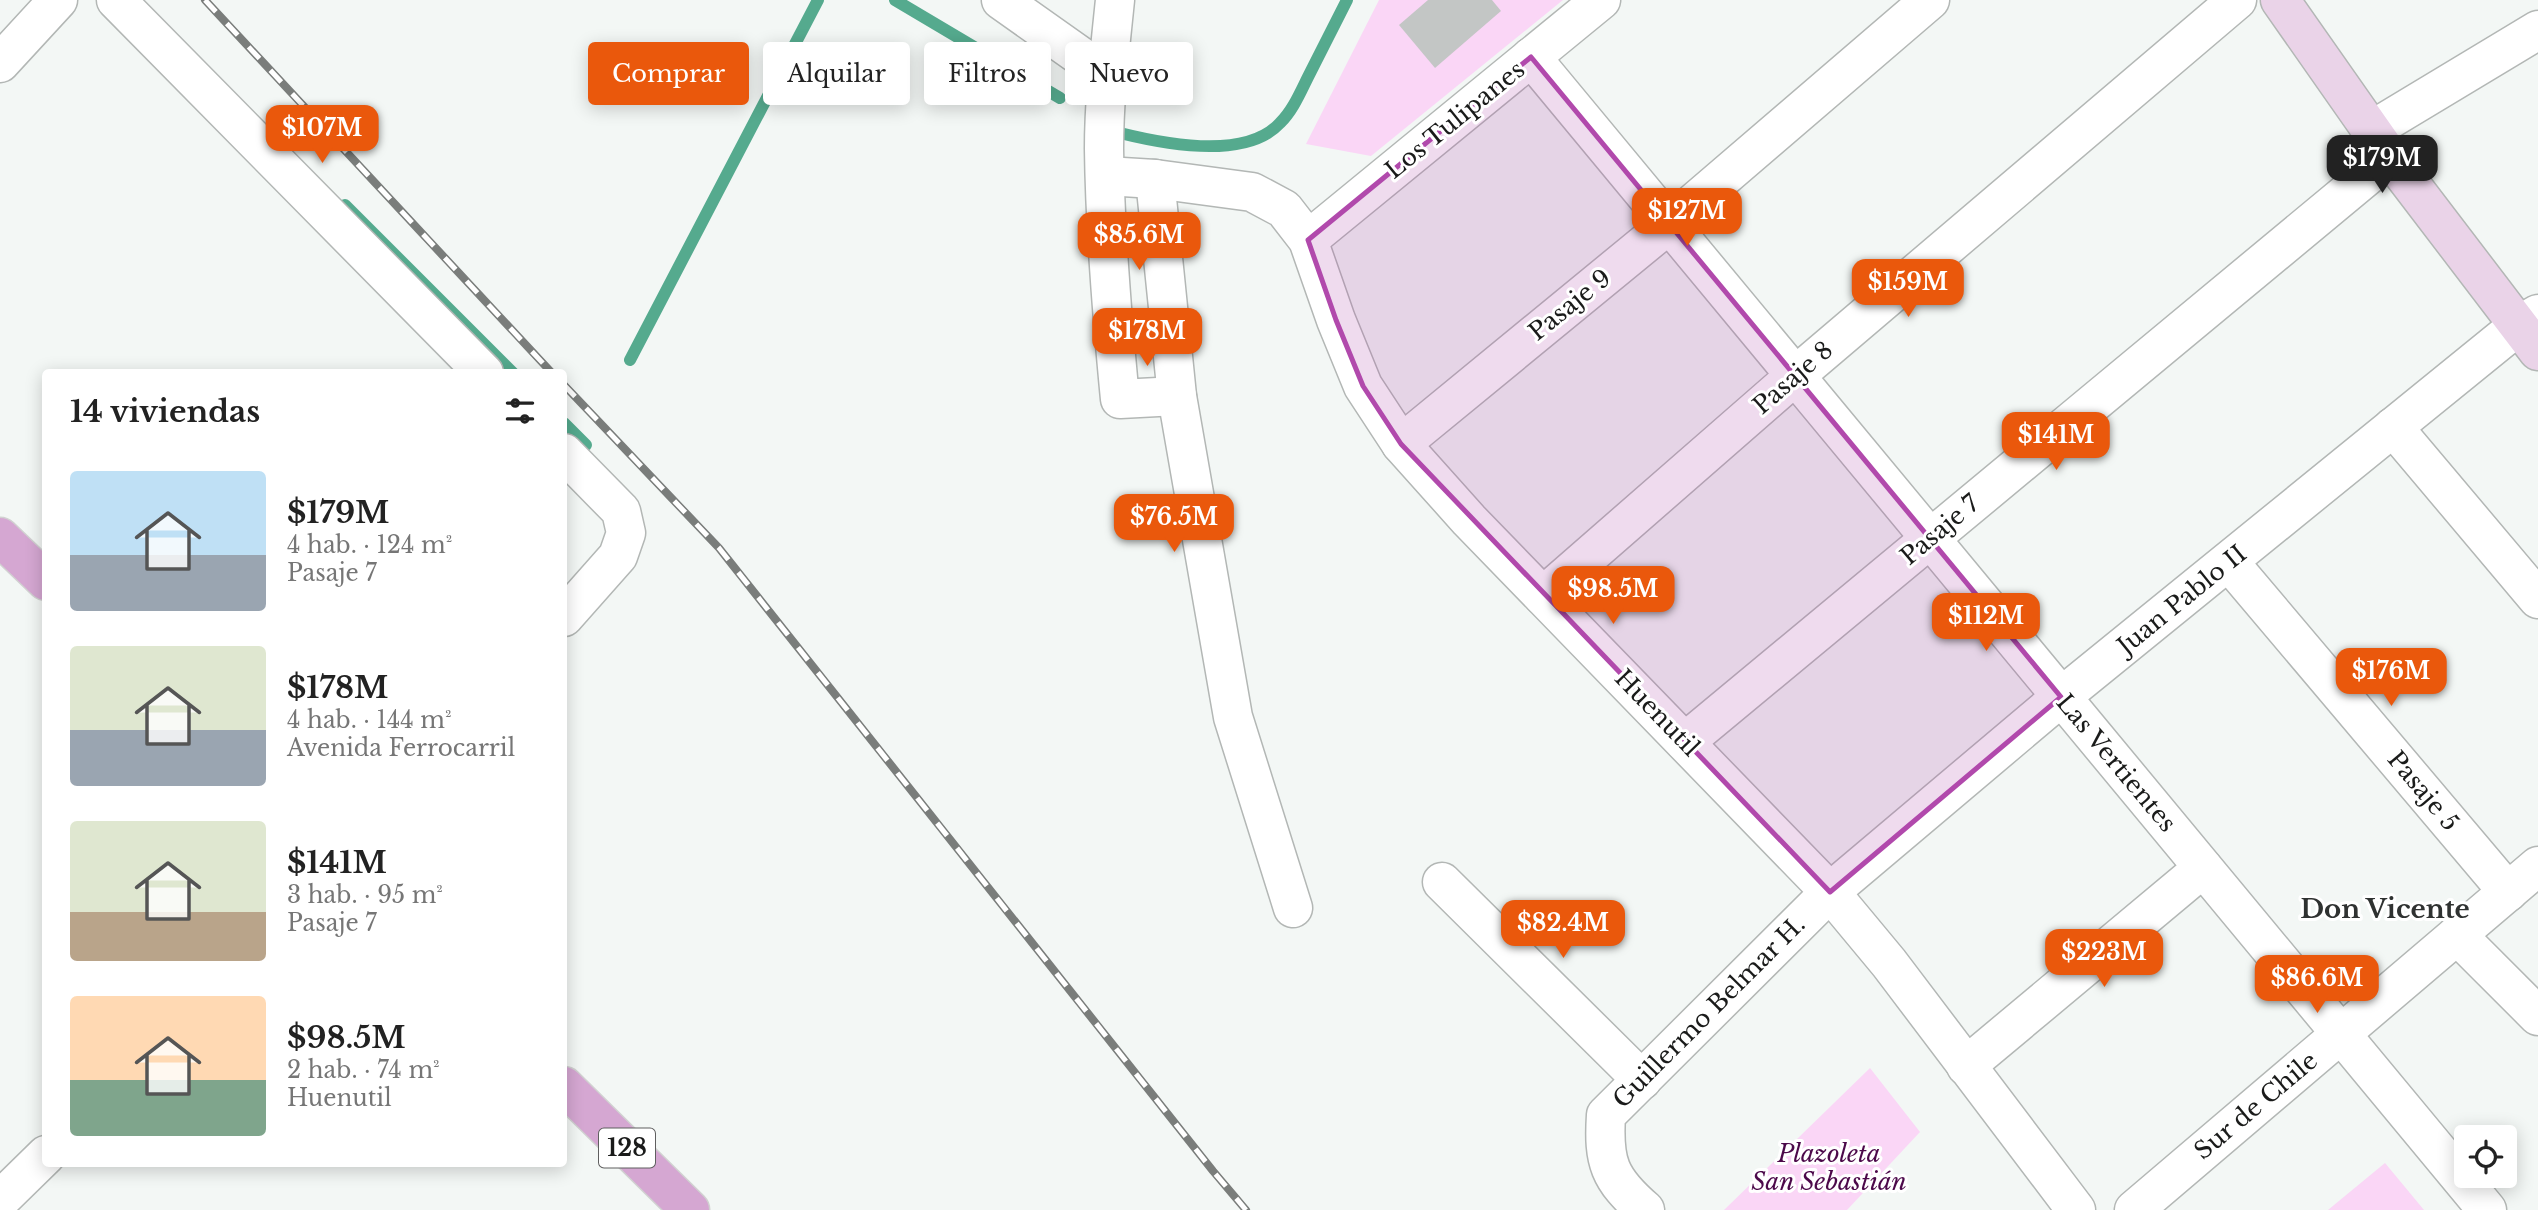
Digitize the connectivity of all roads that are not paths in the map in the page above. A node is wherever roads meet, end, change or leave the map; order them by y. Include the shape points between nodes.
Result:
1 (58, 0) edge
2 (116, 0) edge
3 (1000, 0) edge
4 (1115, 0) edge
5 (1601, 0) edge
6 (1930, 0) edge
7 (2237, 0) edge
8 (2280, 0) edge
9 (2538, 30) edge
10 (1111, 42) edge
11 (1065, 55) edge
12 (1531, 57) junction
13 (0, 63) edge
14 (1106, 105) edge
15 (2381, 144) junction
16 (1105, 163) junction
17 (1155, 179) junction
18 (1669, 224) junction
19 (1308, 240) junction
20 (2532, 330) edge
21 (480, 369) edge
22 (1795, 376) junction
23 (1177, 396) junction
24 (2393, 427) junction
25 (1401, 444) junction
26 (567, 456) edge
27 (0, 537) edge
28 (1930, 538) junction
29 (2229, 562) junction
30 (42, 577) edge
31 (1543, 596) junction
32 (2538, 599) edge
33 (567, 614) edge
34 (2061, 697) junction
35 (1685, 742) junction
36 (2538, 866) edge
37 (2203, 868) junction
38 (1442, 882) dead end
39 (1830, 892) junction
40 (2508, 892) junction
41 (1293, 908) dead end
42 (2457, 935) junction
43 (2538, 1016) edge
44 (2341, 1034) junction
45 (1966, 1066) junction
46 (1642, 1080) junction
47 (567, 1089) edge
48 (42, 1159) edge
49 (0, 1200) edge
50 (691, 1210) edge
51 (1645, 1210) edge
52 (2076, 1210) edge
53 (2134, 1210) edge
54 (2487, 1210) edge

1 - 13 street
2 - 21 street
3 - 11 street
4 - 10 street
5 - 12 street, Los Tulipanes
6 - 18 street, Pasaje 9
7 - 22 street, Pasaje 8
8 - 15 street
9 - 15 street, Pasaje 7
12 - 18 street, Las Vertientes
12 - 19 street, Los Tulipanes
14 - 16 street
15 - 20 street
15 - 28 street, Pasaje 7
16 - 17 street, Huenutil
16 - 23 street via 1119,399
17 - 19 street, Huenutil via 1252,192 1284,209
17 - 23 street
18 - 22 street, Las Vertientes
18 - 25 street, Pasaje 9
19 - 25 street, Huenutil via 1363,386
20 - 24 street, Juan Pablo II
22 - 28 street, Las Vertientes
22 - 31 street, Pasaje 8
23 - 41 street via 1233,717
24 - 29 street, Juan Pablo II
24 - 32 street
25 - 31 street, Huenutil
26 - 33 street via 621,511 626,533 618,556
27 - 30 main road
28 - 34 street, Las Vertientes
28 - 35 street, Pasaje 7
29 - 34 street, Juan Pablo II
29 - 40 street, Pasaje 5
31 - 35 street, Huenutil
34 - 37 street, Las Vertientes
34 - 39 street, Juan Pablo II
35 - 39 street, Huenutil
36 - 40 street, Sur de Chile
37 - 44 street, Las Vertientes
37 - 45 street
38 - 46 street
39 - 45 street, Huenutil
39 - 46 street, Guillermo Belmar H.
40 - 42 street, Sur de Chile
42 - 43 street
42 - 44 street, Sur de Chile
44 - 53 street, Sur de Chile
44 - 54 street, Las Vertientes
45 - 52 street, Huenutil
46 - 51 street, Guillermo Belmar H. via 1606,1115 1604,1145 1612,1173
47 - 50 main road, 128
48 - 49 street

